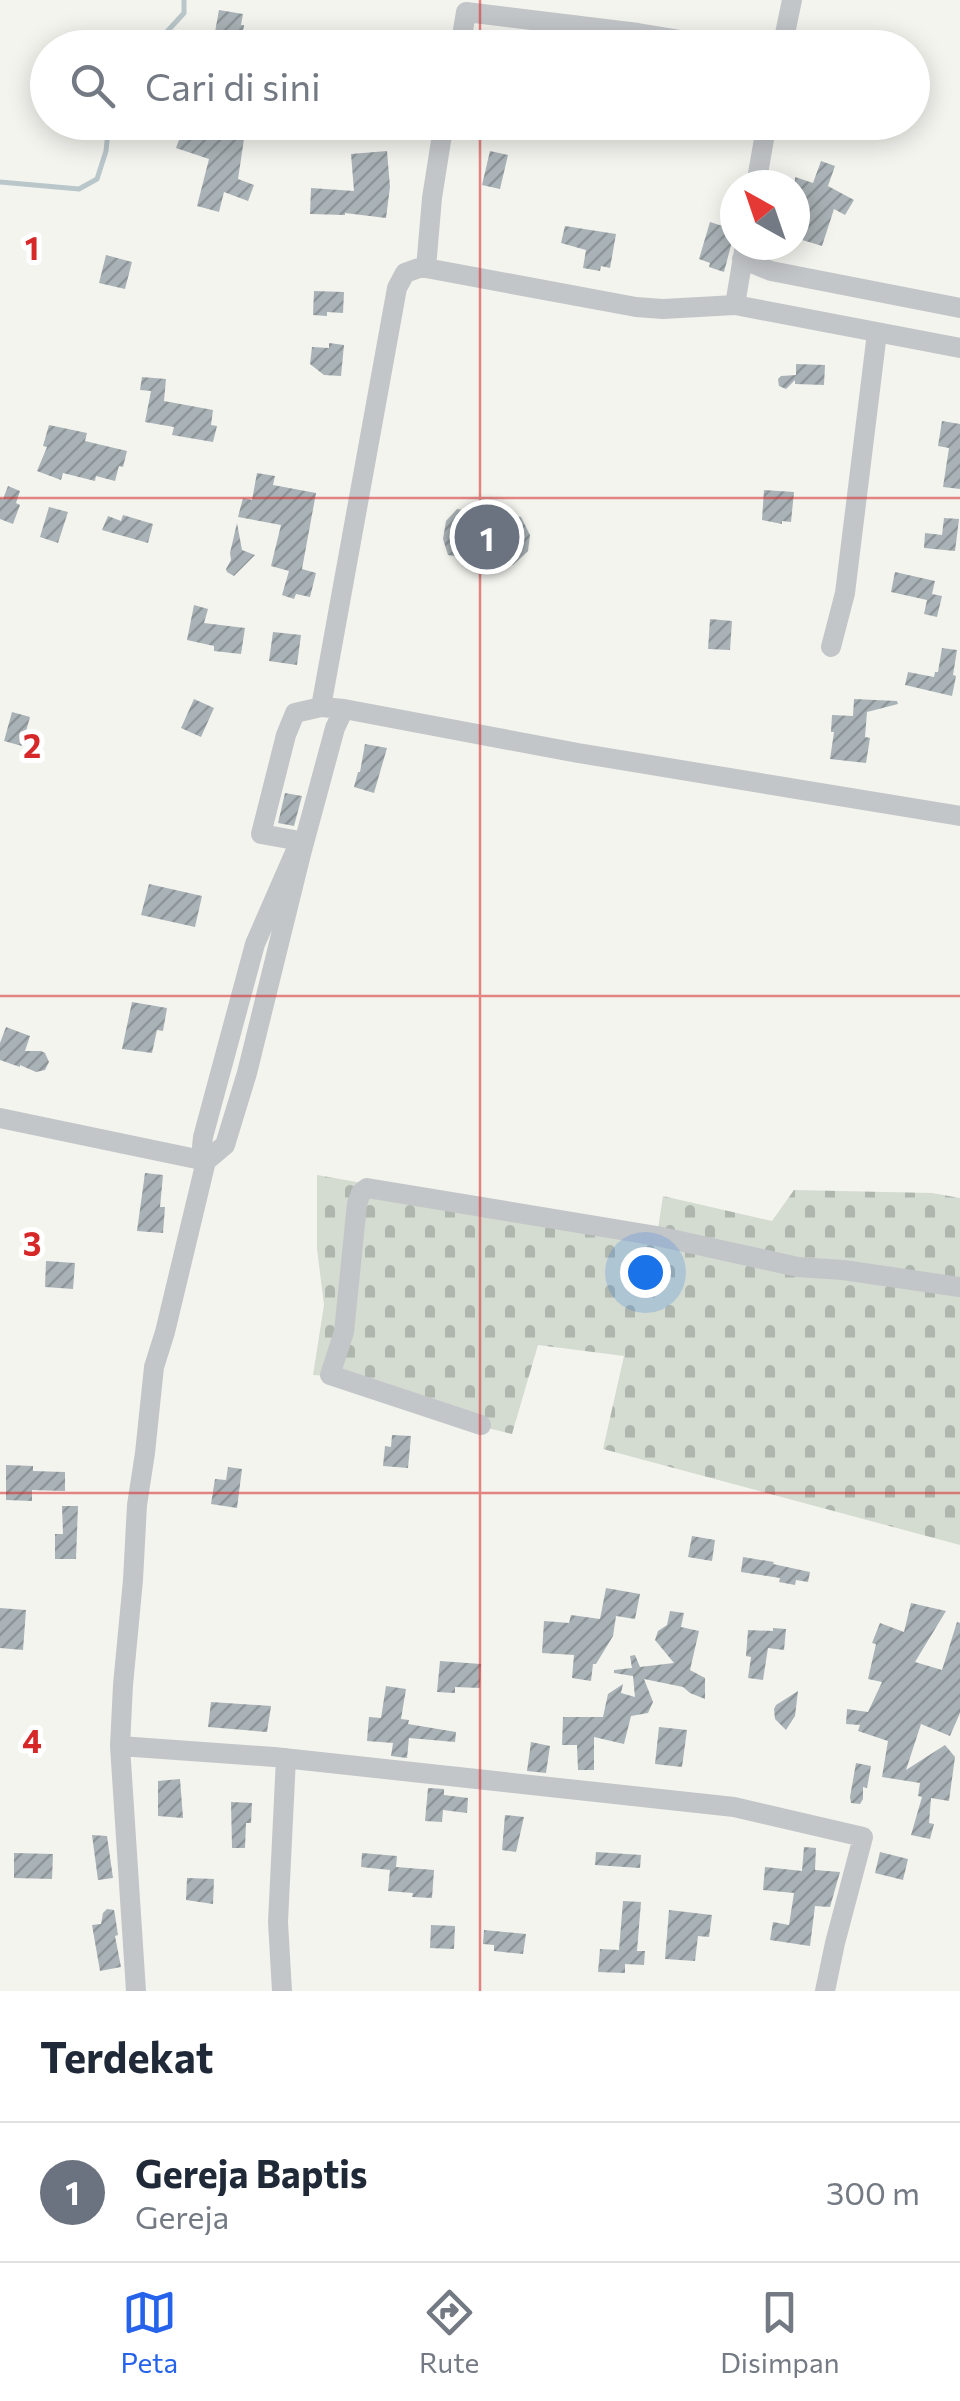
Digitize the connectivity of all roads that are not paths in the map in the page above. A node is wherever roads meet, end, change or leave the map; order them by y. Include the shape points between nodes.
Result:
1 (792, 0) edge
2 (463, 30) edge
3 (611, 30) edge
4 (786, 30) edge
5 (441, 140) edge
6 (765, 140) edge
7 (759, 170) edge
8 (743, 260) edge
9 (756, 260) edge
10 (426, 268) junction
11 (736, 305) junction
12 (960, 308) edge
13 (877, 332) junction
14 (960, 348) edge
15 (830, 647) dead end
16 (321, 707) junction
17 (344, 709) junction
18 (960, 816) edge
19 (0, 1118) edge
20 (206, 1161) junction
21 (960, 1287) edge
22 (480, 1425) dead end
23 (120, 1746) junction
24 (286, 1758) junction
25 (136, 1991) edge
26 (282, 1991) edge
27 (825, 1991) edge

1 - 4 street
2 - 3 street via 466,12
5 - 10 street
6 - 7 street
8 - 11 street
9 - 12 street via 772,271
10 - 11 street via 636,306
10 - 16 street via 405,273 397,288
11 - 13 street
13 - 14 street
13 - 15 street via 847,578
16 - 17 street
16 - 20 street via 295,713 286,735 261,834 300,841 255,944 203,1138
17 - 18 street
17 - 20 street via 228,1136
19 - 20 street
20 - 23 street via 154,1367 136,1505
21 - 22 street via 798,1268 657,1236 366,1188 357,1204 344,1332 330,1376
23 - 24 street
23 - 25 street
24 - 26 street via 278,1922
24 - 27 street via 734,1807 863,1836

